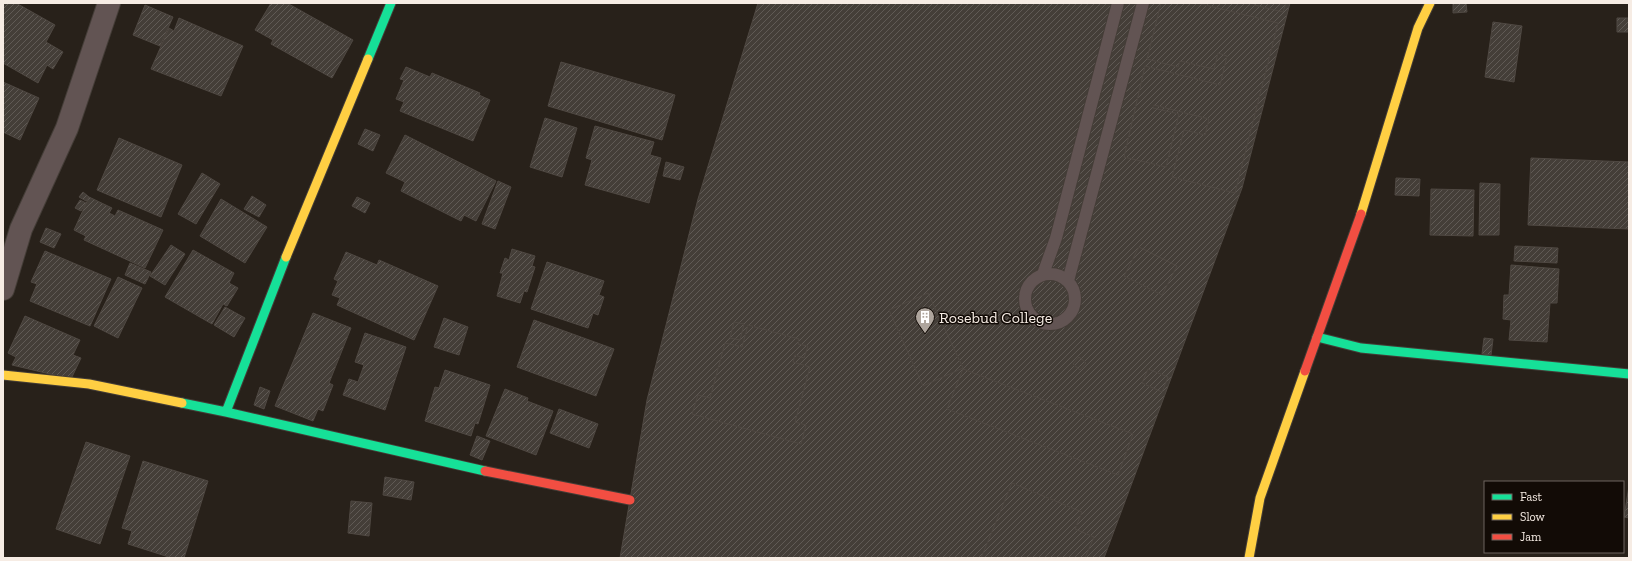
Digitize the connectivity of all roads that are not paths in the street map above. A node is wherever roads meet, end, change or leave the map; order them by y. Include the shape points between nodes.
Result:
1 (109, 3) edge
2 (391, 3) edge
3 (1118, 3) edge
4 (1143, 3) edge
5 (1430, 3) edge
6 (1043, 274) junction
7 (1068, 281) junction
8 (3, 289) edge
9 (1317, 337) junction
10 (3, 374) edge
11 (1629, 374) edge
12 (226, 412) junction
13 (630, 500) dead end
14 (1249, 558) edge

1 - 8 street via 67,128 21,229
2 - 12 street via 271,292
3 - 6 lane via 1056,238
4 - 7 lane
5 - 9 street via 1418,28 1364,205
6 - 7 lane via 1061,276
6 - 7 lane via 1031,281 1025,293 1025,306 1031,317 1043,324 1056,324 1068,317 1075,306 1075,293
9 - 11 street via 1360,348
9 - 14 street via 1260,498
10 - 12 street via 89,384
12 - 13 street via 526,480

